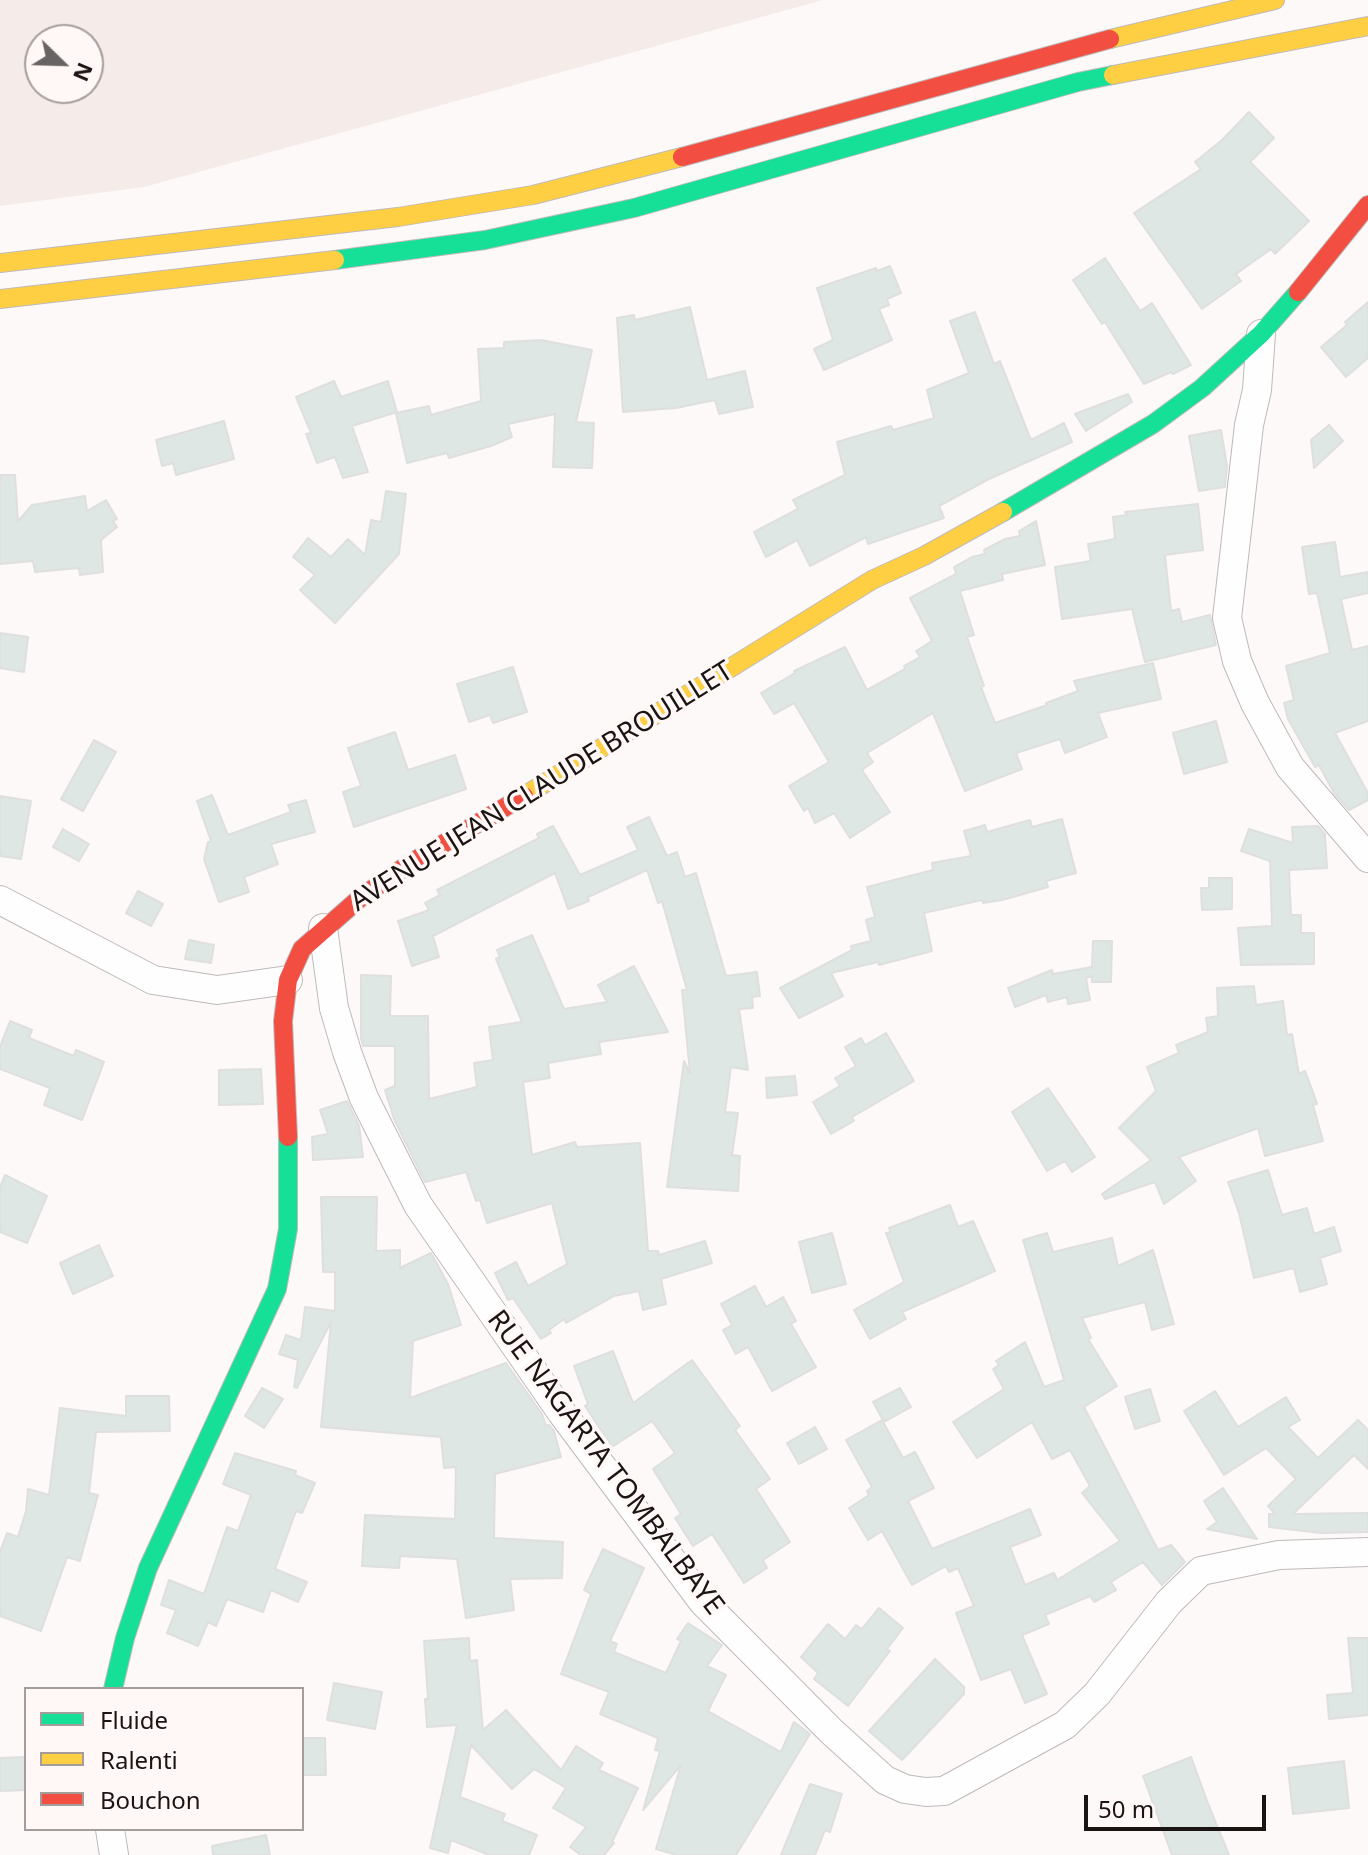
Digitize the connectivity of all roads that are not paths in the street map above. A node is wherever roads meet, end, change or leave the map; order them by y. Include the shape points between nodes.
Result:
1 (1275, 0) edge
2 (1368, 26) edge
3 (1368, 205) edge
4 (0, 263) edge
5 (0, 299) edge
6 (1261, 334) junction
7 (1368, 858) edge
8 (0, 900) edge
9 (323, 928) junction
10 (288, 980) junction
11 (1368, 1552) edge
12 (113, 1687) edge
13 (110, 1831) edge
14 (114, 1855) edge

1 - 4 main road via 1152,27 533,195 398,217
2 - 5 main road via 1078,82 634,208 485,240
3 - 6 main road, AVENUE JEAN CLAUDE BROUILLET
6 - 7 street via 1227,618 1237,661 1290,767
6 - 9 main road, AVENUE JEAN CLAUDE BROUILLET via 1202,388 1141,432 924,556 872,580 409,864
8 - 10 street via 153,980 217,990
9 - 10 main road, AVENUE JEAN CLAUDE BROUILLET via 302,949
9 - 11 street, RUE NAGARTA TOMBALBAYE via 334,1008 347,1052 418,1205 562,1413 703,1602 885,1780 905,1789 944,1791 1065,1725 1201,1571 1279,1555
10 - 12 main road, AVENUE JEAN CLAUDE BROUILLET via 283,1021 288,1229 277,1289 148,1568
13 - 14 street

